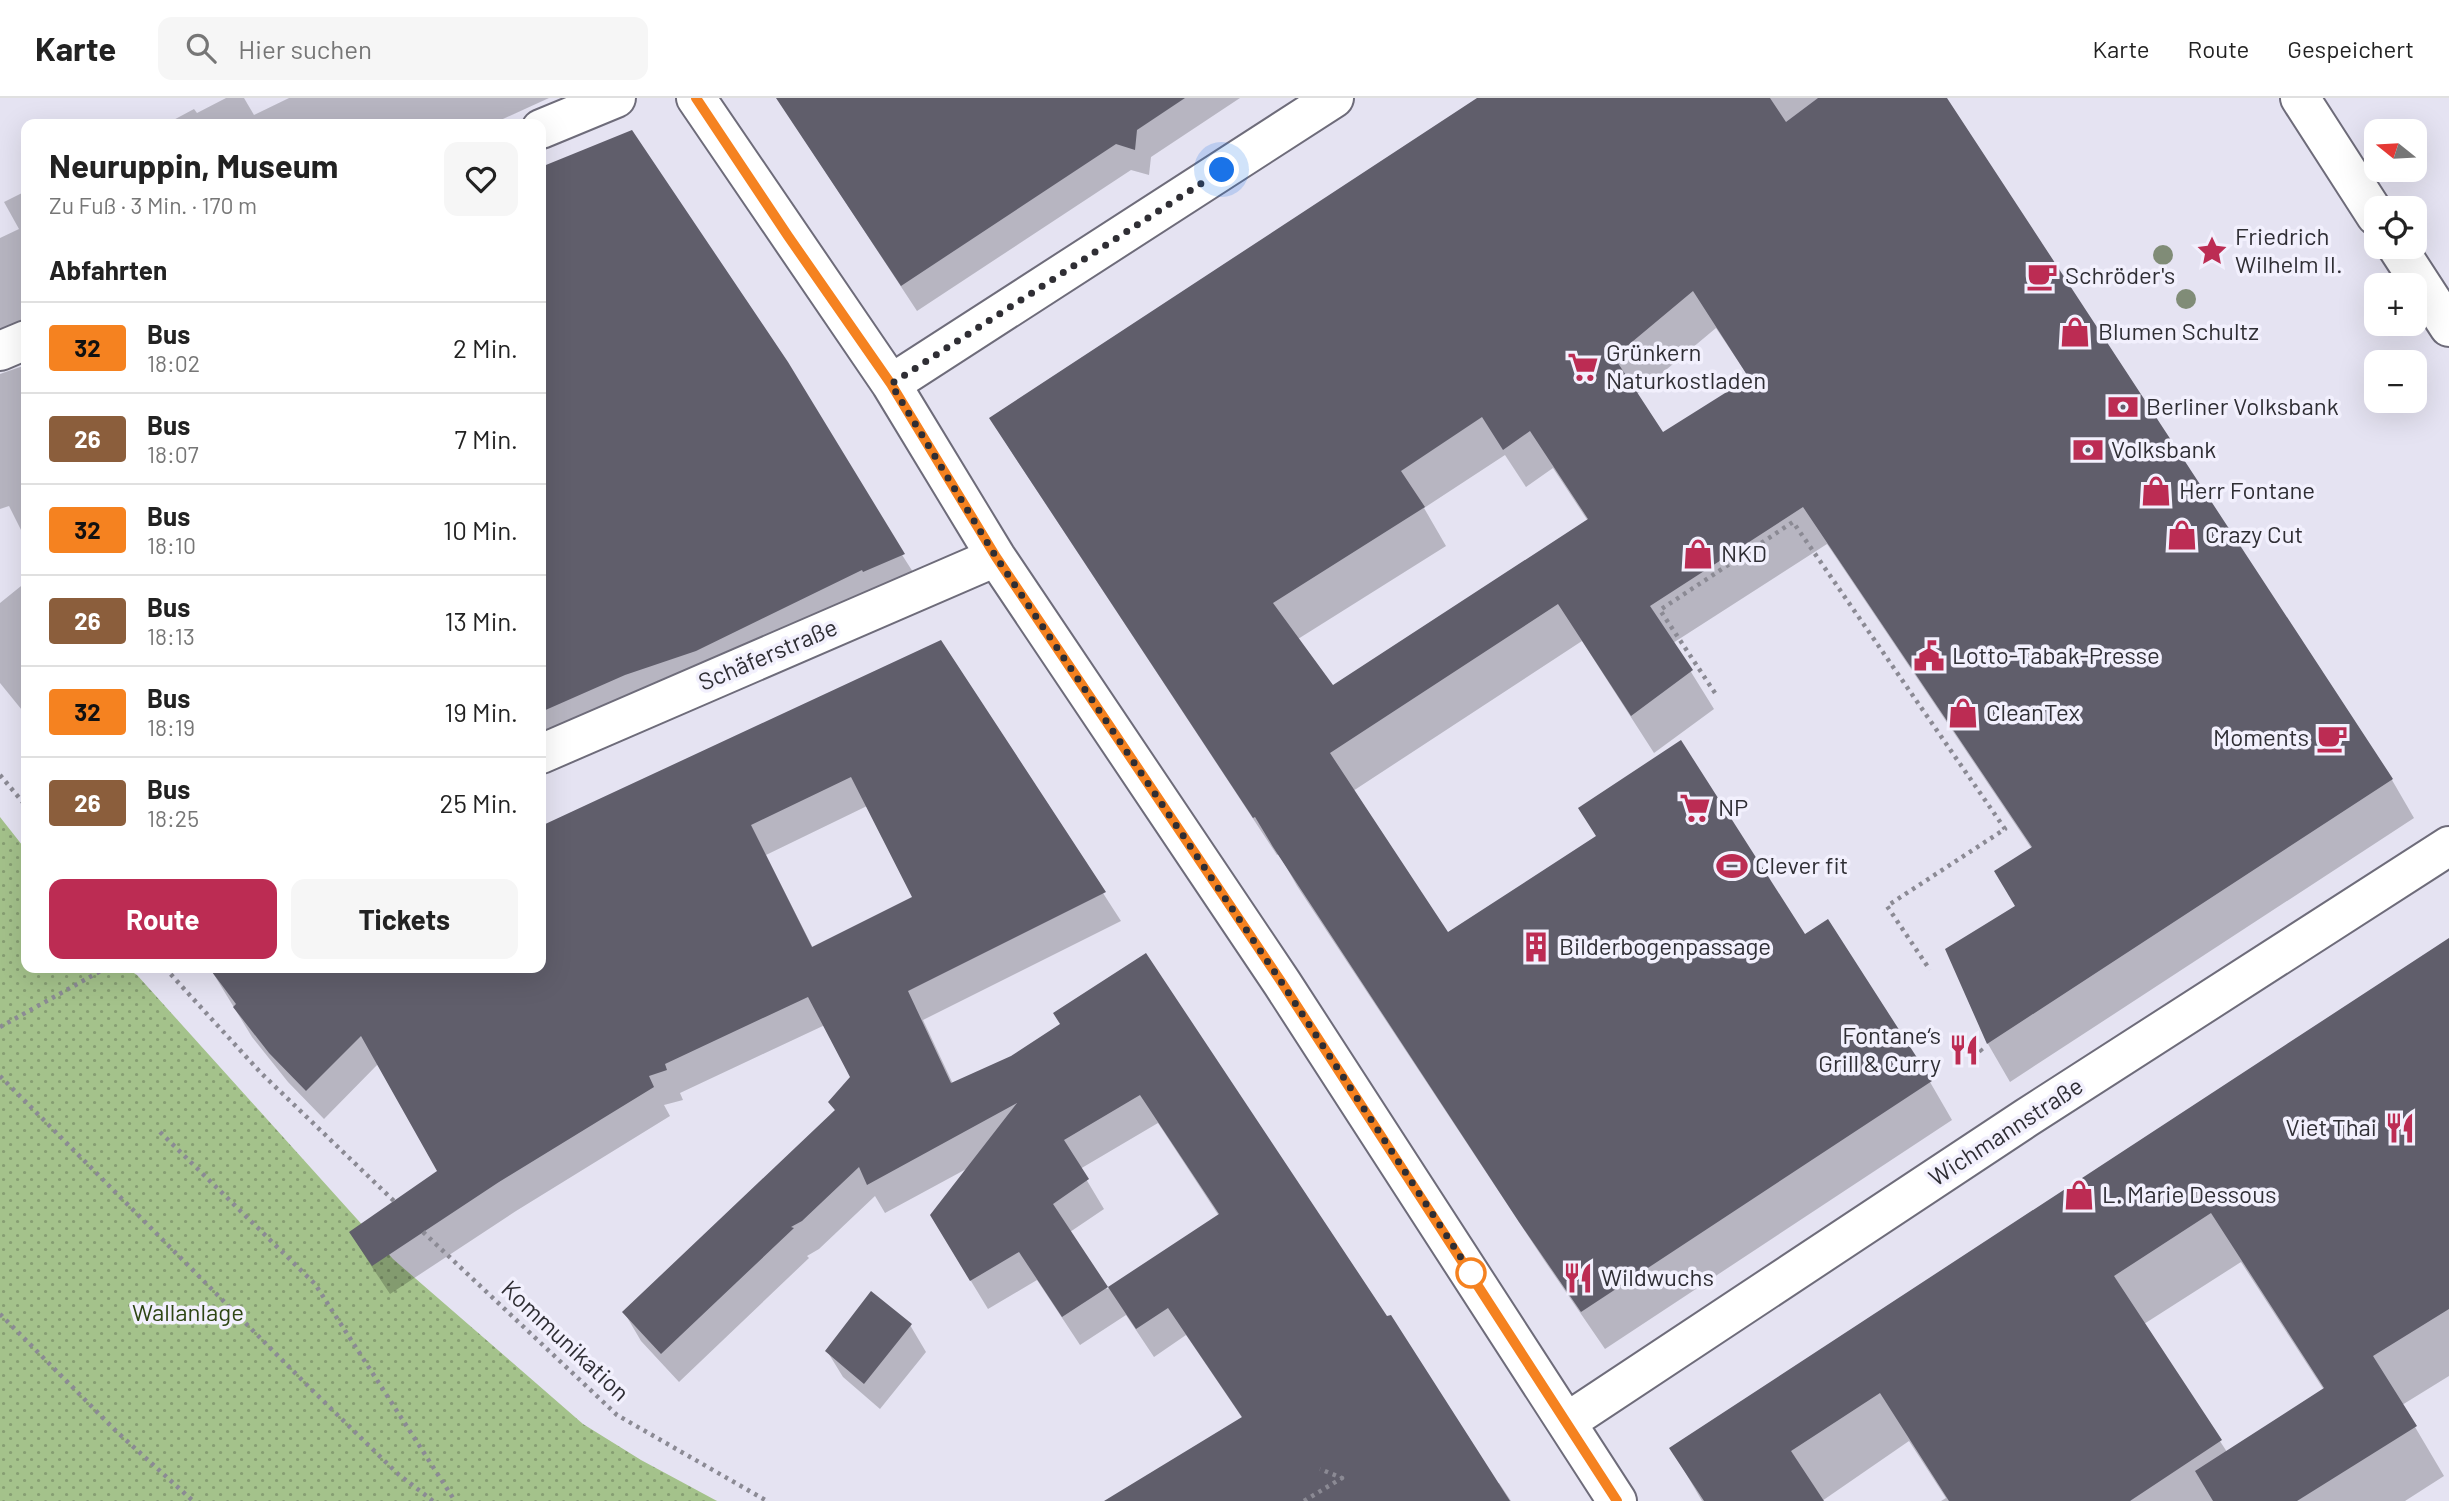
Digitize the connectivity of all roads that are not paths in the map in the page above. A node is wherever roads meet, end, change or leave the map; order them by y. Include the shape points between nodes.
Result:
1 (616, 98) edge
2 (696, 98) edge
3 (1334, 98) edge
4 (2300, 98) edge
5 (546, 127) edge
6 (2364, 197) edge
7 (2405, 259) edge
8 (2449, 327) edge
9 (21, 342) edge
10 (0, 351) edge
11 (891, 384) junction
12 (996, 557) junction
13 (546, 752) edge
14 (2449, 846) edge
15 (1567, 1422) junction
16 (1617, 1501) edge

1 - 5 street
2 - 11 street
3 - 11 street
4 - 6 street
7 - 8 street
9 - 10 street
11 - 12 street
12 - 13 street, Schäferstraße
12 - 15 street via 1282,983
14 - 15 street, Wichmannstraße via 2026,1118
15 - 16 street

